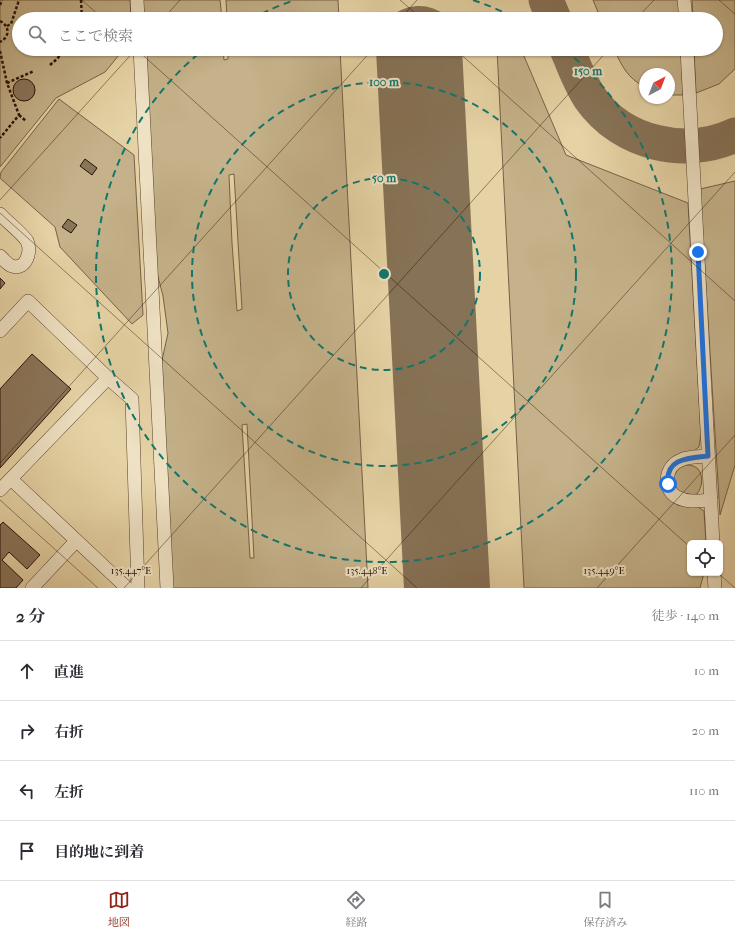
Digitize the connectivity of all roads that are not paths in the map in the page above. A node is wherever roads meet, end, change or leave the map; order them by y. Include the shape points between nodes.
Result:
1 (137, 0) edge
2 (684, 0) edge
3 (138, 12) edge
4 (685, 12) edge
5 (140, 56) edge
6 (687, 56) edge
7 (0, 214) edge
8 (0, 256) edge
9 (0, 331) edge
10 (108, 378) junction
11 (708, 456) junction
12 (11, 479) junction
13 (0, 490) edge
14 (711, 500) junction
15 (713, 540) edge
16 (76, 541) junction
17 (714, 576) edge
18 (32, 588) edge
19 (126, 588) edge
20 (138, 588) edge
21 (167, 588) edge
22 (715, 588) edge

1 - 3 lane
2 - 4 lane
5 - 21 lane
6 - 11 lane
7 - 8 lane via 27,240 30,249 28,257 18,267 10,266
9 - 10 lane via 28,301
10 - 12 lane
10 - 20 lane via 132,399
11 - 14 lane
11 - 14 lane via 680,460 669,470 667,477 675,496 690,501
12 - 13 lane
12 - 16 lane
14 - 15 lane
16 - 18 lane
16 - 19 lane
17 - 22 lane

